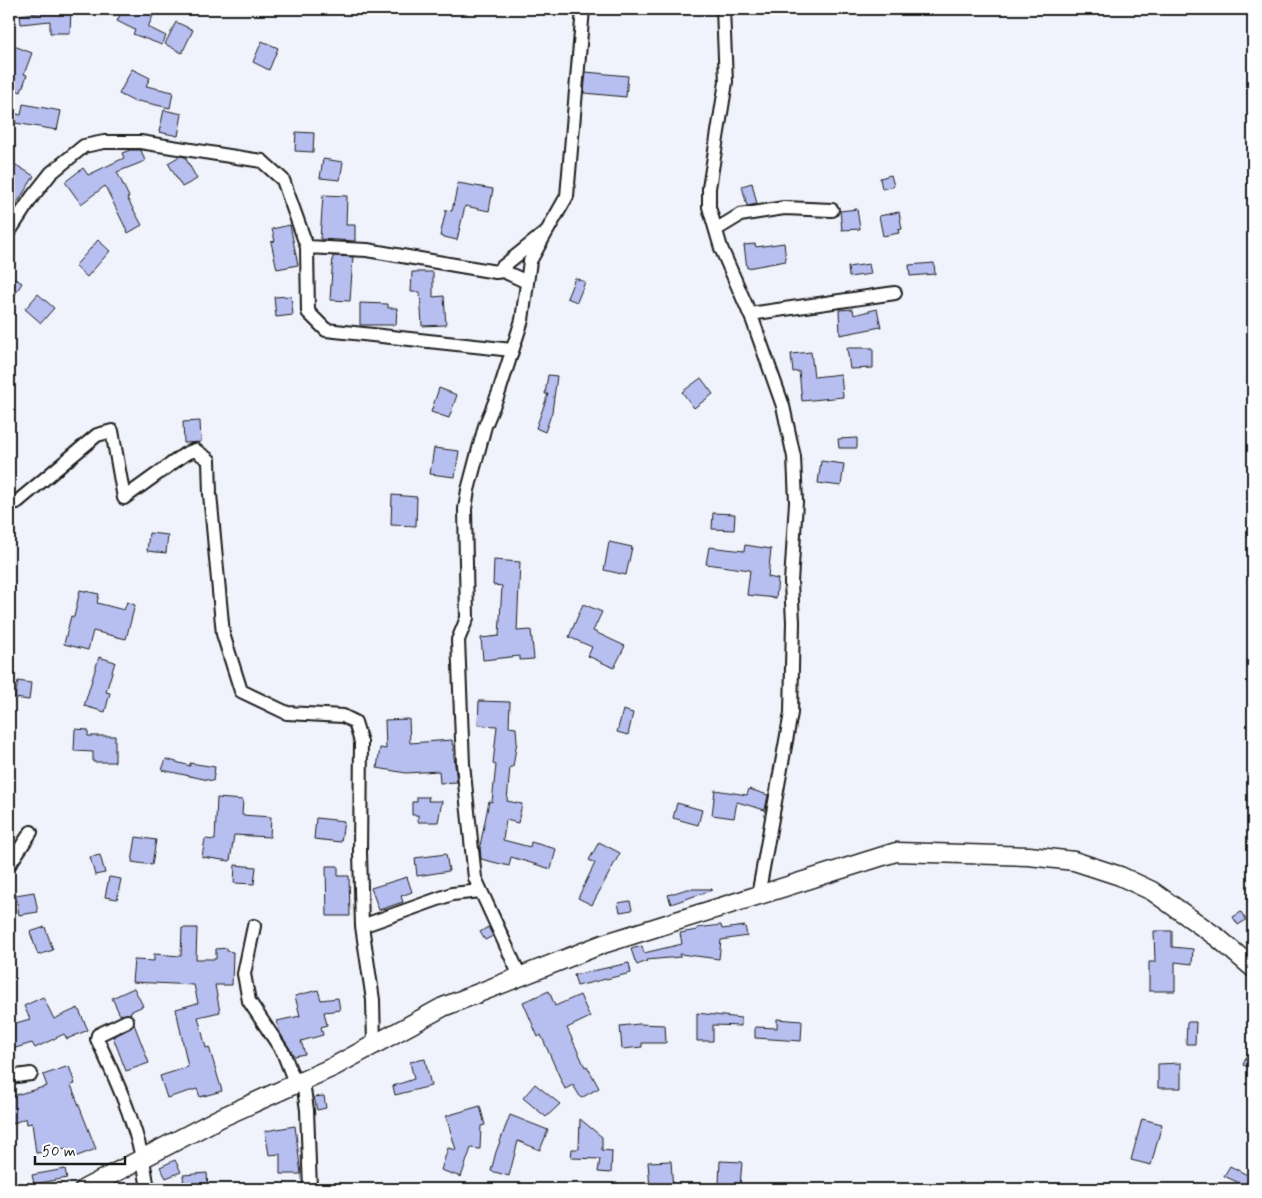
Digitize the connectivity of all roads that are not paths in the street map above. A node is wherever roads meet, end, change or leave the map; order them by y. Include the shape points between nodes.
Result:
1 (583, 9) edge
2 (723, 9) edge
3 (832, 210) dead end
4 (717, 229) junction
5 (547, 231) junction
6 (9, 232) edge
7 (307, 247) junction
8 (496, 272) junction
9 (527, 282) junction
10 (894, 293) dead end
11 (750, 314) junction
12 (512, 350) junction
13 (9, 503) edge
14 (30, 832) dead end
15 (9, 865) edge
16 (481, 892) junction
17 (758, 896) junction
18 (254, 926) dead end
19 (362, 926) junction
20 (1253, 968) edge
21 (520, 976) junction
22 (127, 1021) dead end
23 (374, 1045) junction
24 (31, 1074) dead end
25 (9, 1077) edge
26 (300, 1084) junction
27 (144, 1159) junction
28 (84, 1189) edge
29 (148, 1189) edge
30 (310, 1189) edge

1 - 5 street via 567,196
2 - 4 street via 726,82 709,188 709,207
3 - 4 street via 784,208 740,215
4 - 11 street via 721,248
5 - 8 street
5 - 9 street via 530,261
6 - 7 street via 51,173 84,146 104,142 140,142 262,161 283,180
7 - 8 street via 367,250
7 - 12 street via 308,312 326,330
8 - 9 street via 503,271
9 - 12 street via 522,320
10 - 11 street
11 - 17 street via 783,406 794,457 796,502 791,582 790,713
12 - 16 street via 486,426 465,510 467,618 458,640 463,755 475,878
13 - 19 street via 17,502 97,436 112,431 124,498 190,452 195,450 209,460 223,634 241,691 287,713 343,716 355,722 361,742
14 - 15 street
16 - 19 street via 452,894
16 - 21 street
17 - 20 street via 896,852 1029,856 1074,861 1120,876 1152,891 1218,938
17 - 21 street via 603,944
18 - 26 street via 244,974 249,1001
19 - 23 street via 373,1000
21 - 23 street via 443,1007
22 - 27 street via 98,1035 97,1039 121,1090
23 - 26 street
24 - 25 street
26 - 27 street via 220,1118
26 - 30 street via 307,1110
27 - 28 street
27 - 29 street

